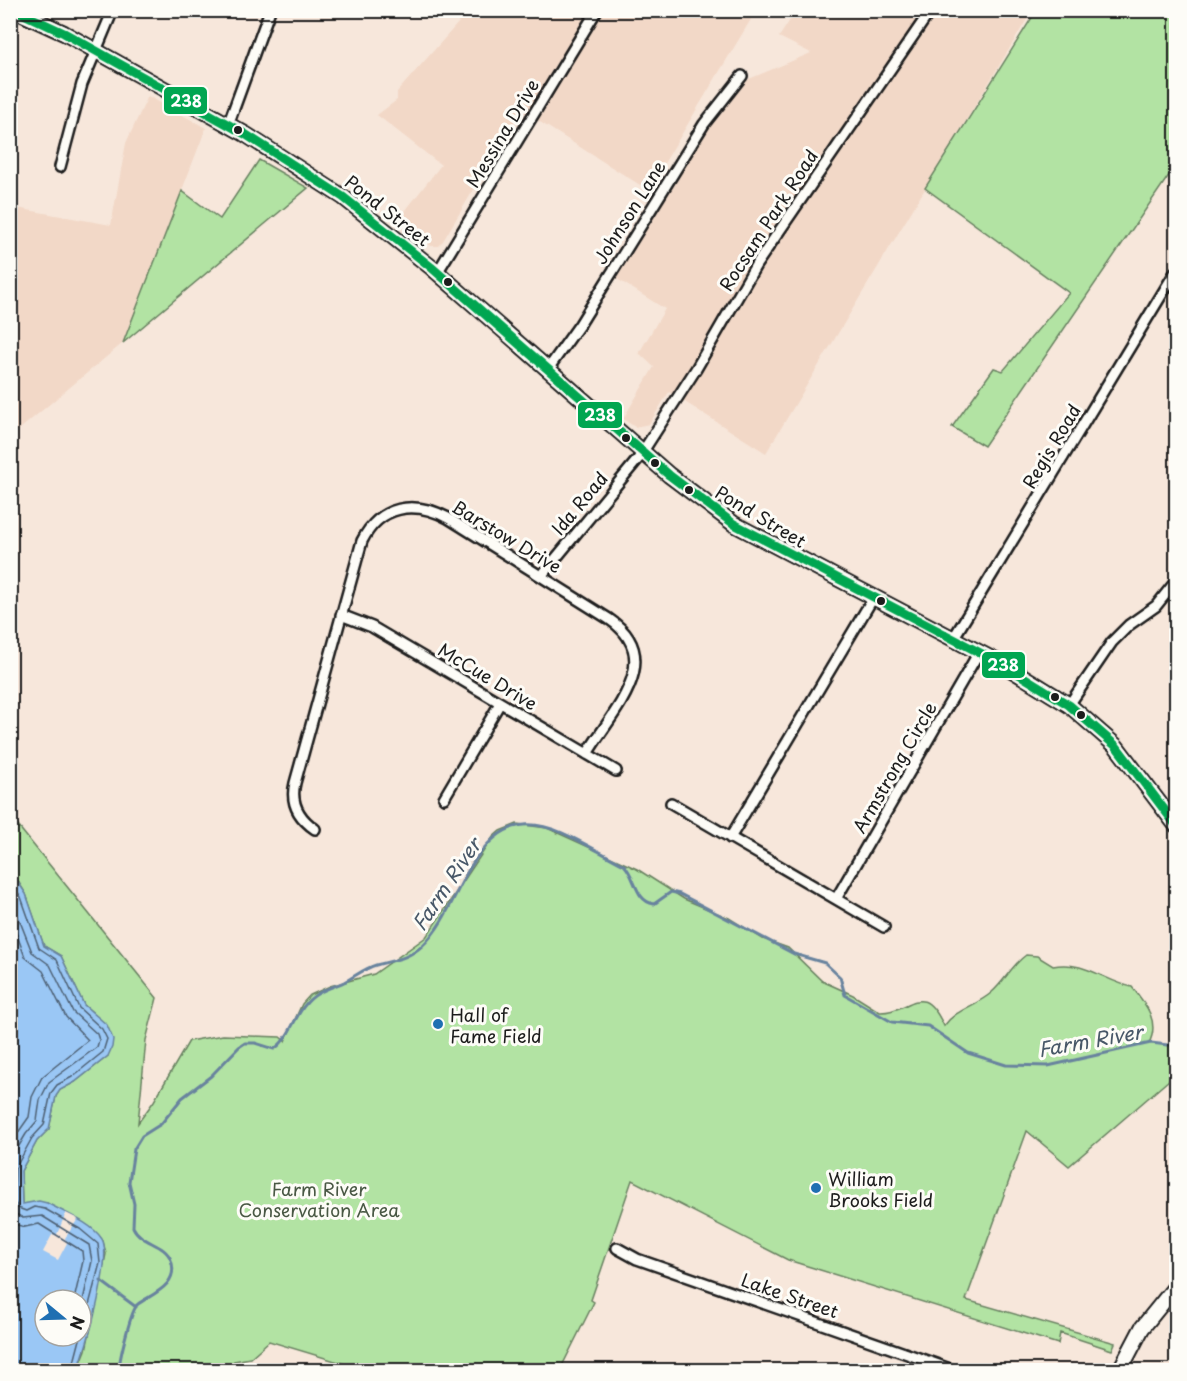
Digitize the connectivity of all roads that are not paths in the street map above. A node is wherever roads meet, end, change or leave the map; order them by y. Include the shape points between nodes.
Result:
1 (14, 10) edge
2 (113, 10) edge
3 (270, 10) edge
4 (597, 10) edge
5 (931, 10) edge
6 (97, 52) junction
7 (742, 76) dead end
8 (228, 125) junction
9 (60, 167) dead end
10 (1176, 271) edge
11 (437, 273) junction
12 (548, 369) junction
13 (642, 453) junction
14 (542, 576) junction
15 (1176, 581) edge
16 (873, 598) junction
17 (341, 615) junction
18 (953, 639) junction
19 (979, 652) junction
20 (500, 703) junction
21 (1069, 705) junction
22 (587, 754) junction
23 (616, 771) dead end
24 (444, 798) dead end
25 (671, 803) dead end
26 (1176, 825) edge
27 (315, 829) dead end
28 (730, 838) junction
29 (836, 899) junction
30 (884, 927) dead end
31 (616, 1248) dead end
32 (1176, 1286) edge
33 (953, 1371) edge
34 (1120, 1371) edge

1 - 6 main road, Pond Street
2 - 6 street
3 - 8 street
4 - 11 street, Messina Drive
5 - 13 street, Rocsam Park Road via 756,265
6 - 8 main road, Pond Street
6 - 9 street via 82,84
7 - 12 street, Johnson Lane via 704,124
8 - 11 main road, Pond Street via 318,179
10 - 18 street, Regis Road
11 - 12 main road, Pond Street
12 - 13 main road, Pond Street
13 - 14 street, Ida Road
13 - 16 main road, Pond Street via 734,524
14 - 17 street, Barstow Drive via 441,514 427,508 404,507 384,515 366,533
14 - 22 street, Barstow Drive via 616,623 632,645 634,667 630,688
15 - 21 street via 1156,606 1112,642
16 - 18 main road, Pond Street
16 - 28 street
17 - 20 street, McCue Drive via 372,627
17 - 27 street, Barstow Drive via 293,789 296,809
18 - 19 main road, Pond Street
19 - 21 main road, Pond Street
19 - 29 street, Armstrong Circle
20 - 22 street, McCue Drive
20 - 24 street
21 - 26 main road, Pond Street via 1116,746
22 - 23 street, McCue Drive
25 - 28 street
28 - 29 street
29 - 30 street
31 - 33 street, Lake Street
32 - 34 main road via 1142,1328

